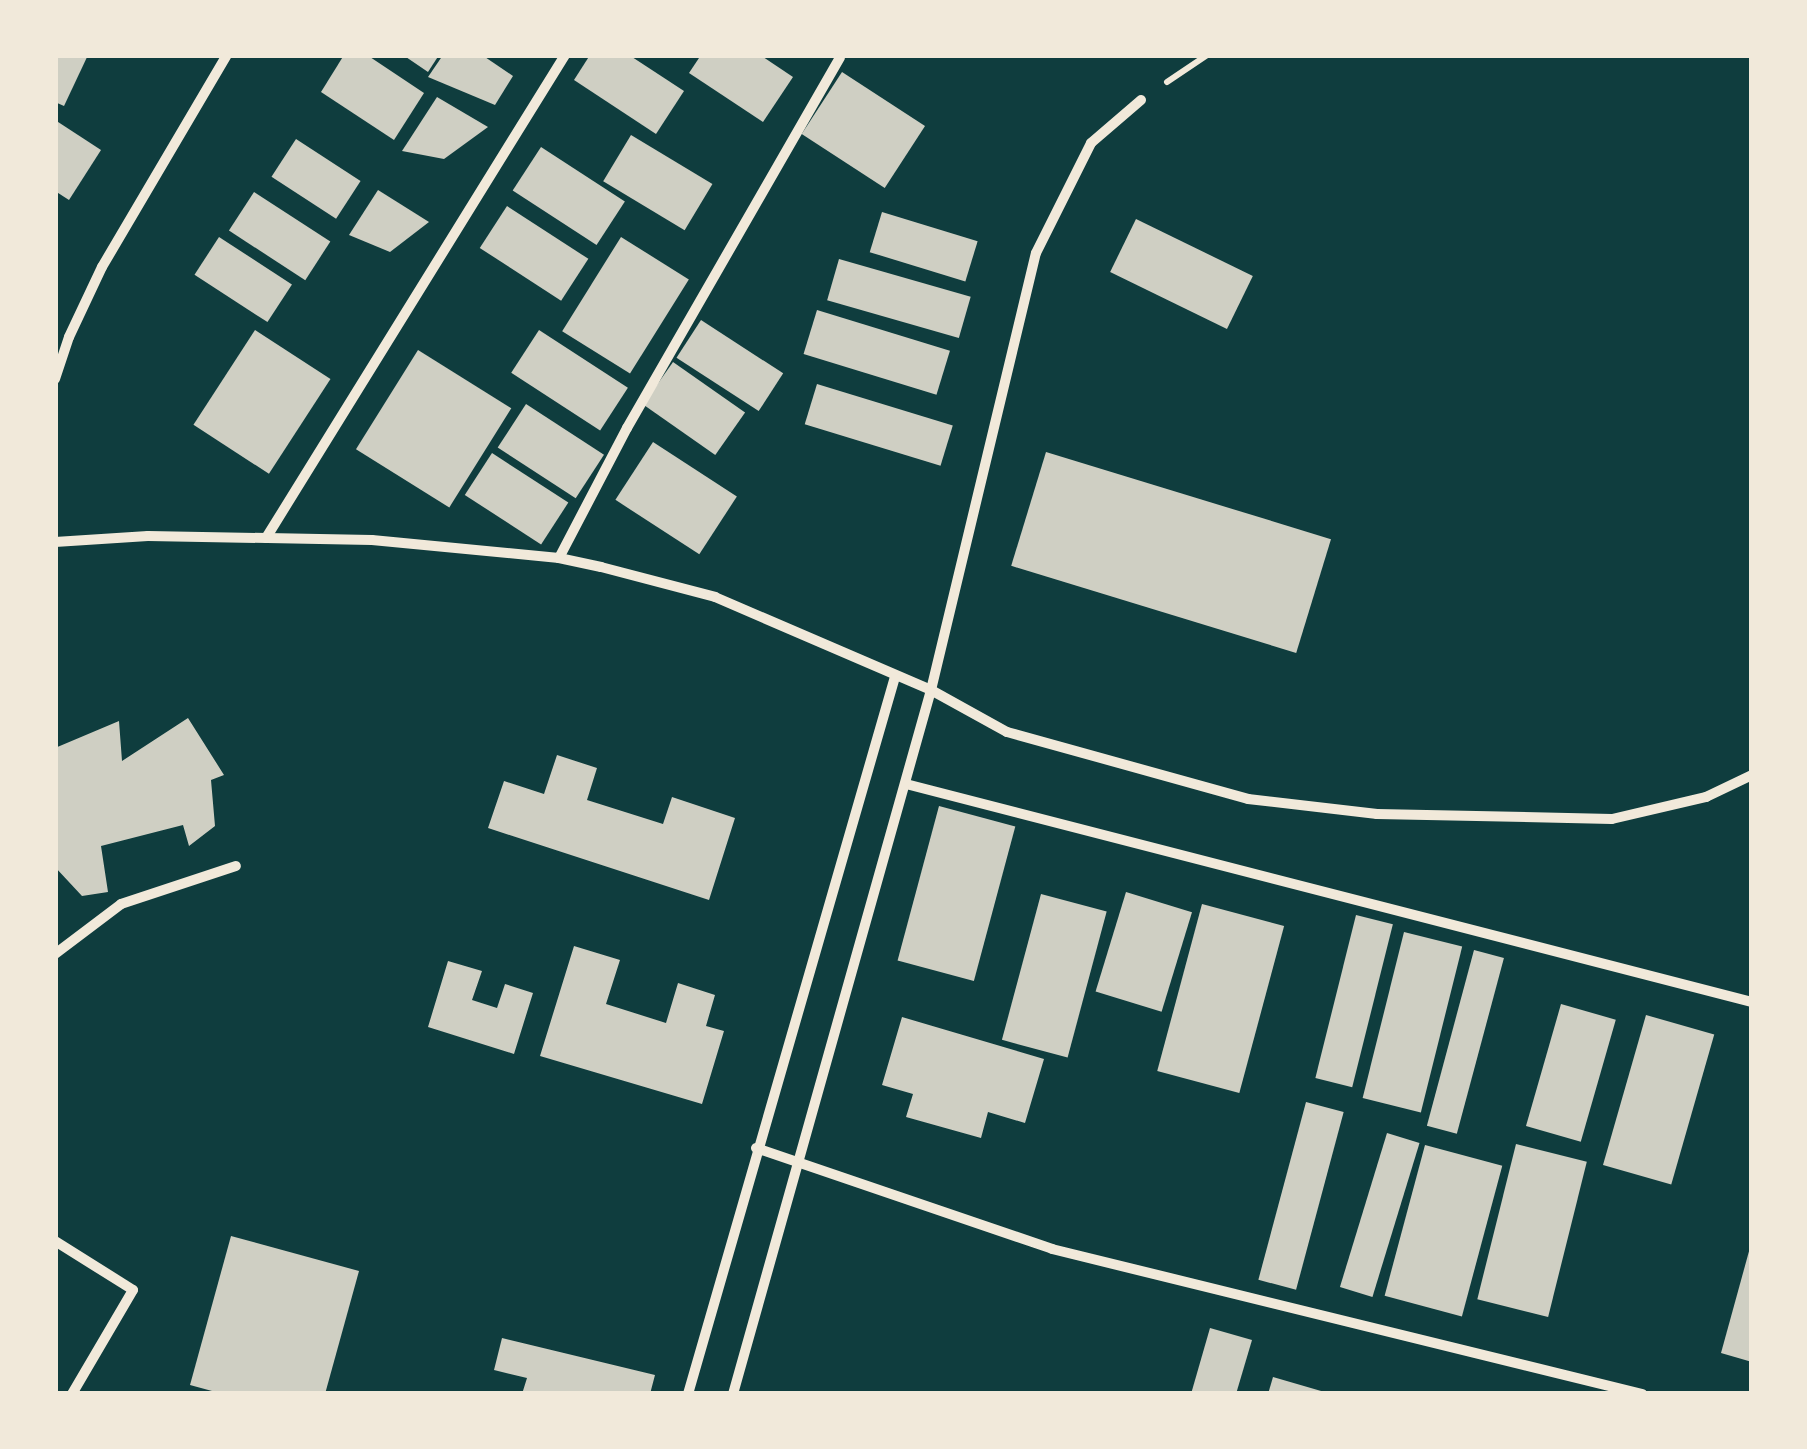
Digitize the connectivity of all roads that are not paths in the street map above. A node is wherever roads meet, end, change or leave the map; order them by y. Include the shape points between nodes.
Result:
1 (227, 55) edge
2 (565, 55) edge
3 (840, 58) dead end
4 (1141, 100) road end
5 (55, 380) edge
6 (266, 538) junction
7 (55, 542) edge
8 (559, 558) junction
9 (895, 677) junction
10 (931, 690) junction
11 (1752, 775) edge
12 (906, 784) junction
13 (236, 866) dead end
14 (55, 954) edge
15 (1752, 1002) edge
16 (756, 1148) junction
17 (797, 1159) junction
18 (55, 1240) edge
19 (72, 1394) edge
20 (688, 1394) edge
21 (733, 1394) edge
22 (1642, 1394) edge

1 - 5 street via 102,267
2 - 6 street
3 - 8 street
4 - 10 street via 1092,142 1036,253
6 - 7 street
6 - 8 street via 372,540
8 - 9 street via 715,596
9 - 10 street
9 - 16 street
10 - 11 street via 1007,732 1230,794 1377,814 1612,819 1706,796
10 - 12 street
12 - 15 street
12 - 17 street
13 - 14 street via 121,904
16 - 17 street
16 - 20 street
17 - 21 street
17 - 22 street via 1052,1249
18 - 19 street via 134,1290

